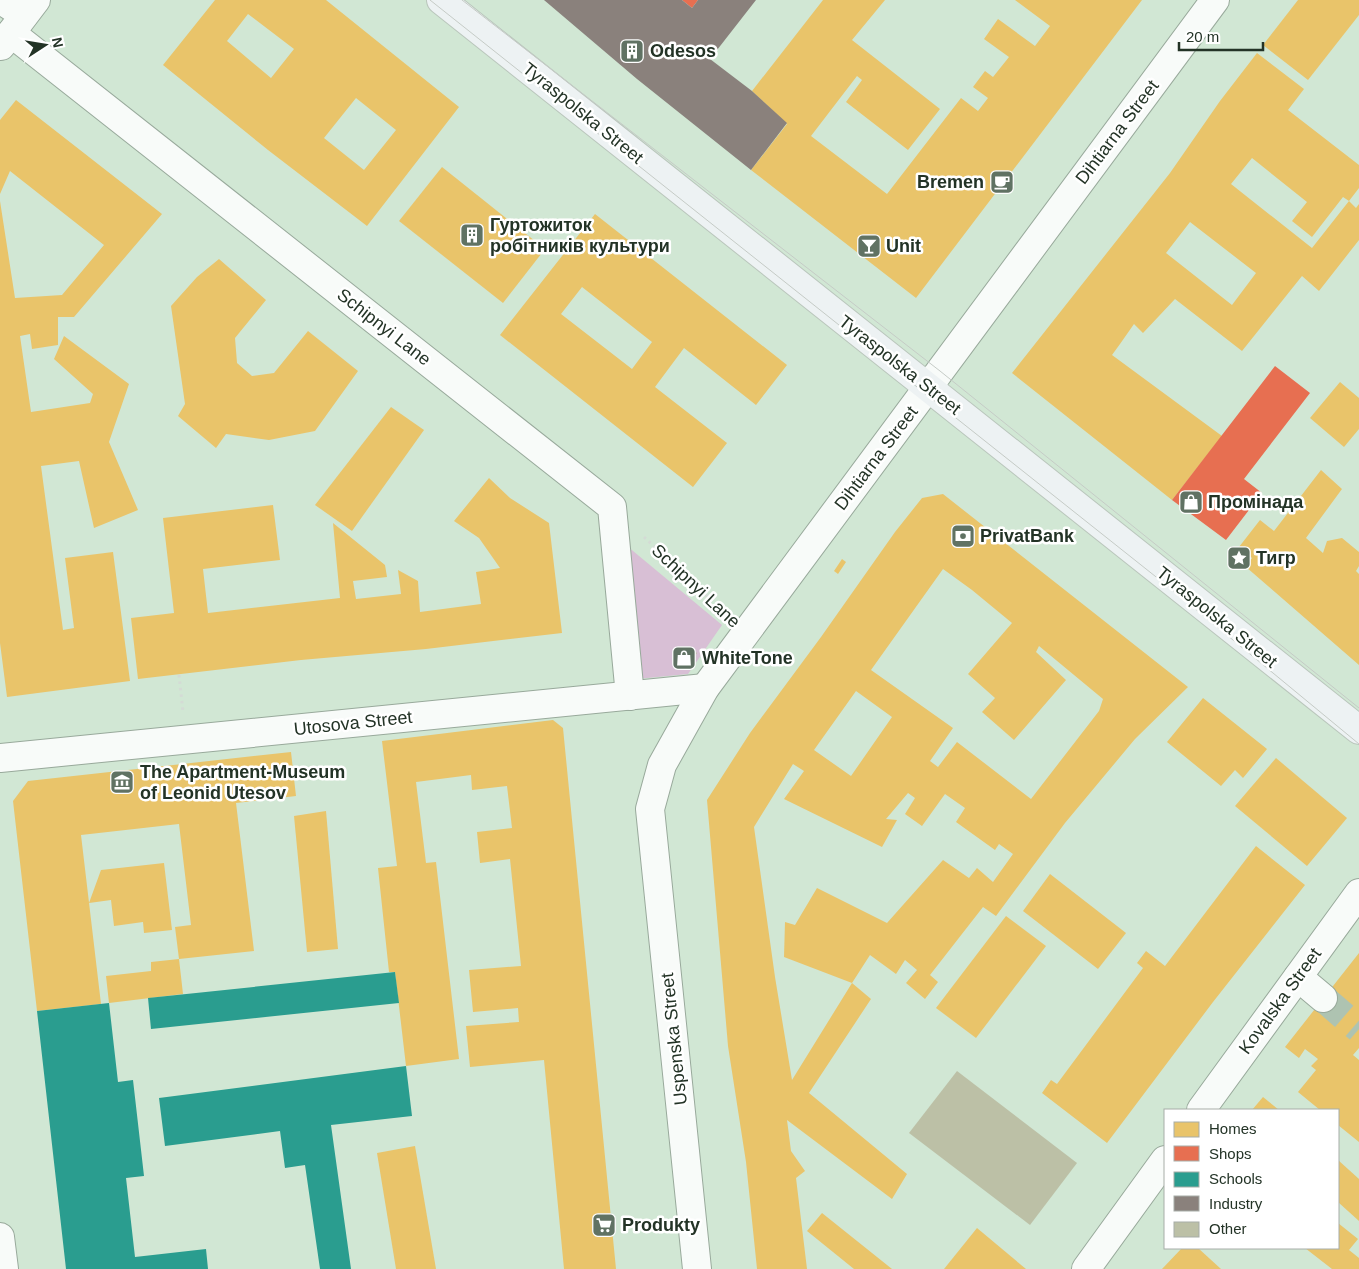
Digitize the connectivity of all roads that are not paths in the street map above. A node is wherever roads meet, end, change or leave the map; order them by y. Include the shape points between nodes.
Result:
1 (1, 0) edge
2 (442, 0) edge
3 (1215, 0) edge
4 (18, 24) edge
5 (928, 387) junction
6 (705, 688) junction
7 (630, 696) junction
8 (1359, 730) edge
9 (0, 758) edge
10 (650, 809) joint
11 (1359, 893) edge
12 (1298, 977) junction
13 (1323, 998) tunnel mouth
14 (1202, 1109) edge
15 (1164, 1161) edge
16 (0, 1237) edge
17 (4, 1269) edge
18 (698, 1269) edge
19 (1086, 1269) edge

1 - 4 street, Schipnyi Lane
2 - 5 main road, Tyraspolska Street
3 - 5 street, Dihtiarna Street
4 - 7 street, Schipnyi Lane via 612,507
5 - 6 street, Dihtiarna Street
5 - 8 main road, Tyraspolska Street
6 - 7 street, Utosova Street
6 - 10 street, Dihtiarna Street via 662,765
7 - 9 street, Utosova Street
10 - 18 street, Uspenska Street
11 - 12 street, Kovalska Street
12 - 13 street
12 - 14 street, Kovalska Street
15 - 19 street
16 - 17 street

